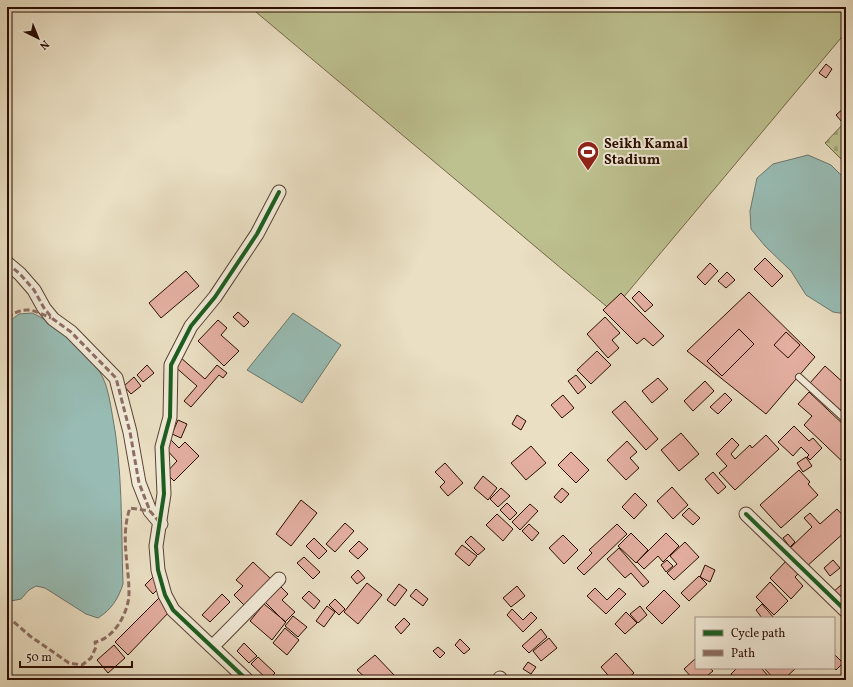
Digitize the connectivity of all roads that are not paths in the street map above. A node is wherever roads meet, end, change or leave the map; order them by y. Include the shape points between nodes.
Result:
1 (279, 192) dead end
2 (7, 262) edge
3 (799, 377) dead end
4 (846, 420) edge
5 (746, 514) dead end
6 (161, 524) junction
7 (279, 579) dead end
8 (846, 611) edge
9 (213, 646) junction
10 (247, 680) edge

1 - 6 street via 257,234 215,297 191,326 170,365 170,417 162,447 164,494
2 - 6 street via 34,290 53,319 71,332 116,378 130,432 139,484 150,511
3 - 4 lane
5 - 8 street
6 - 9 street via 156,546 158,570 165,595 173,610
7 - 9 street
9 - 10 street

